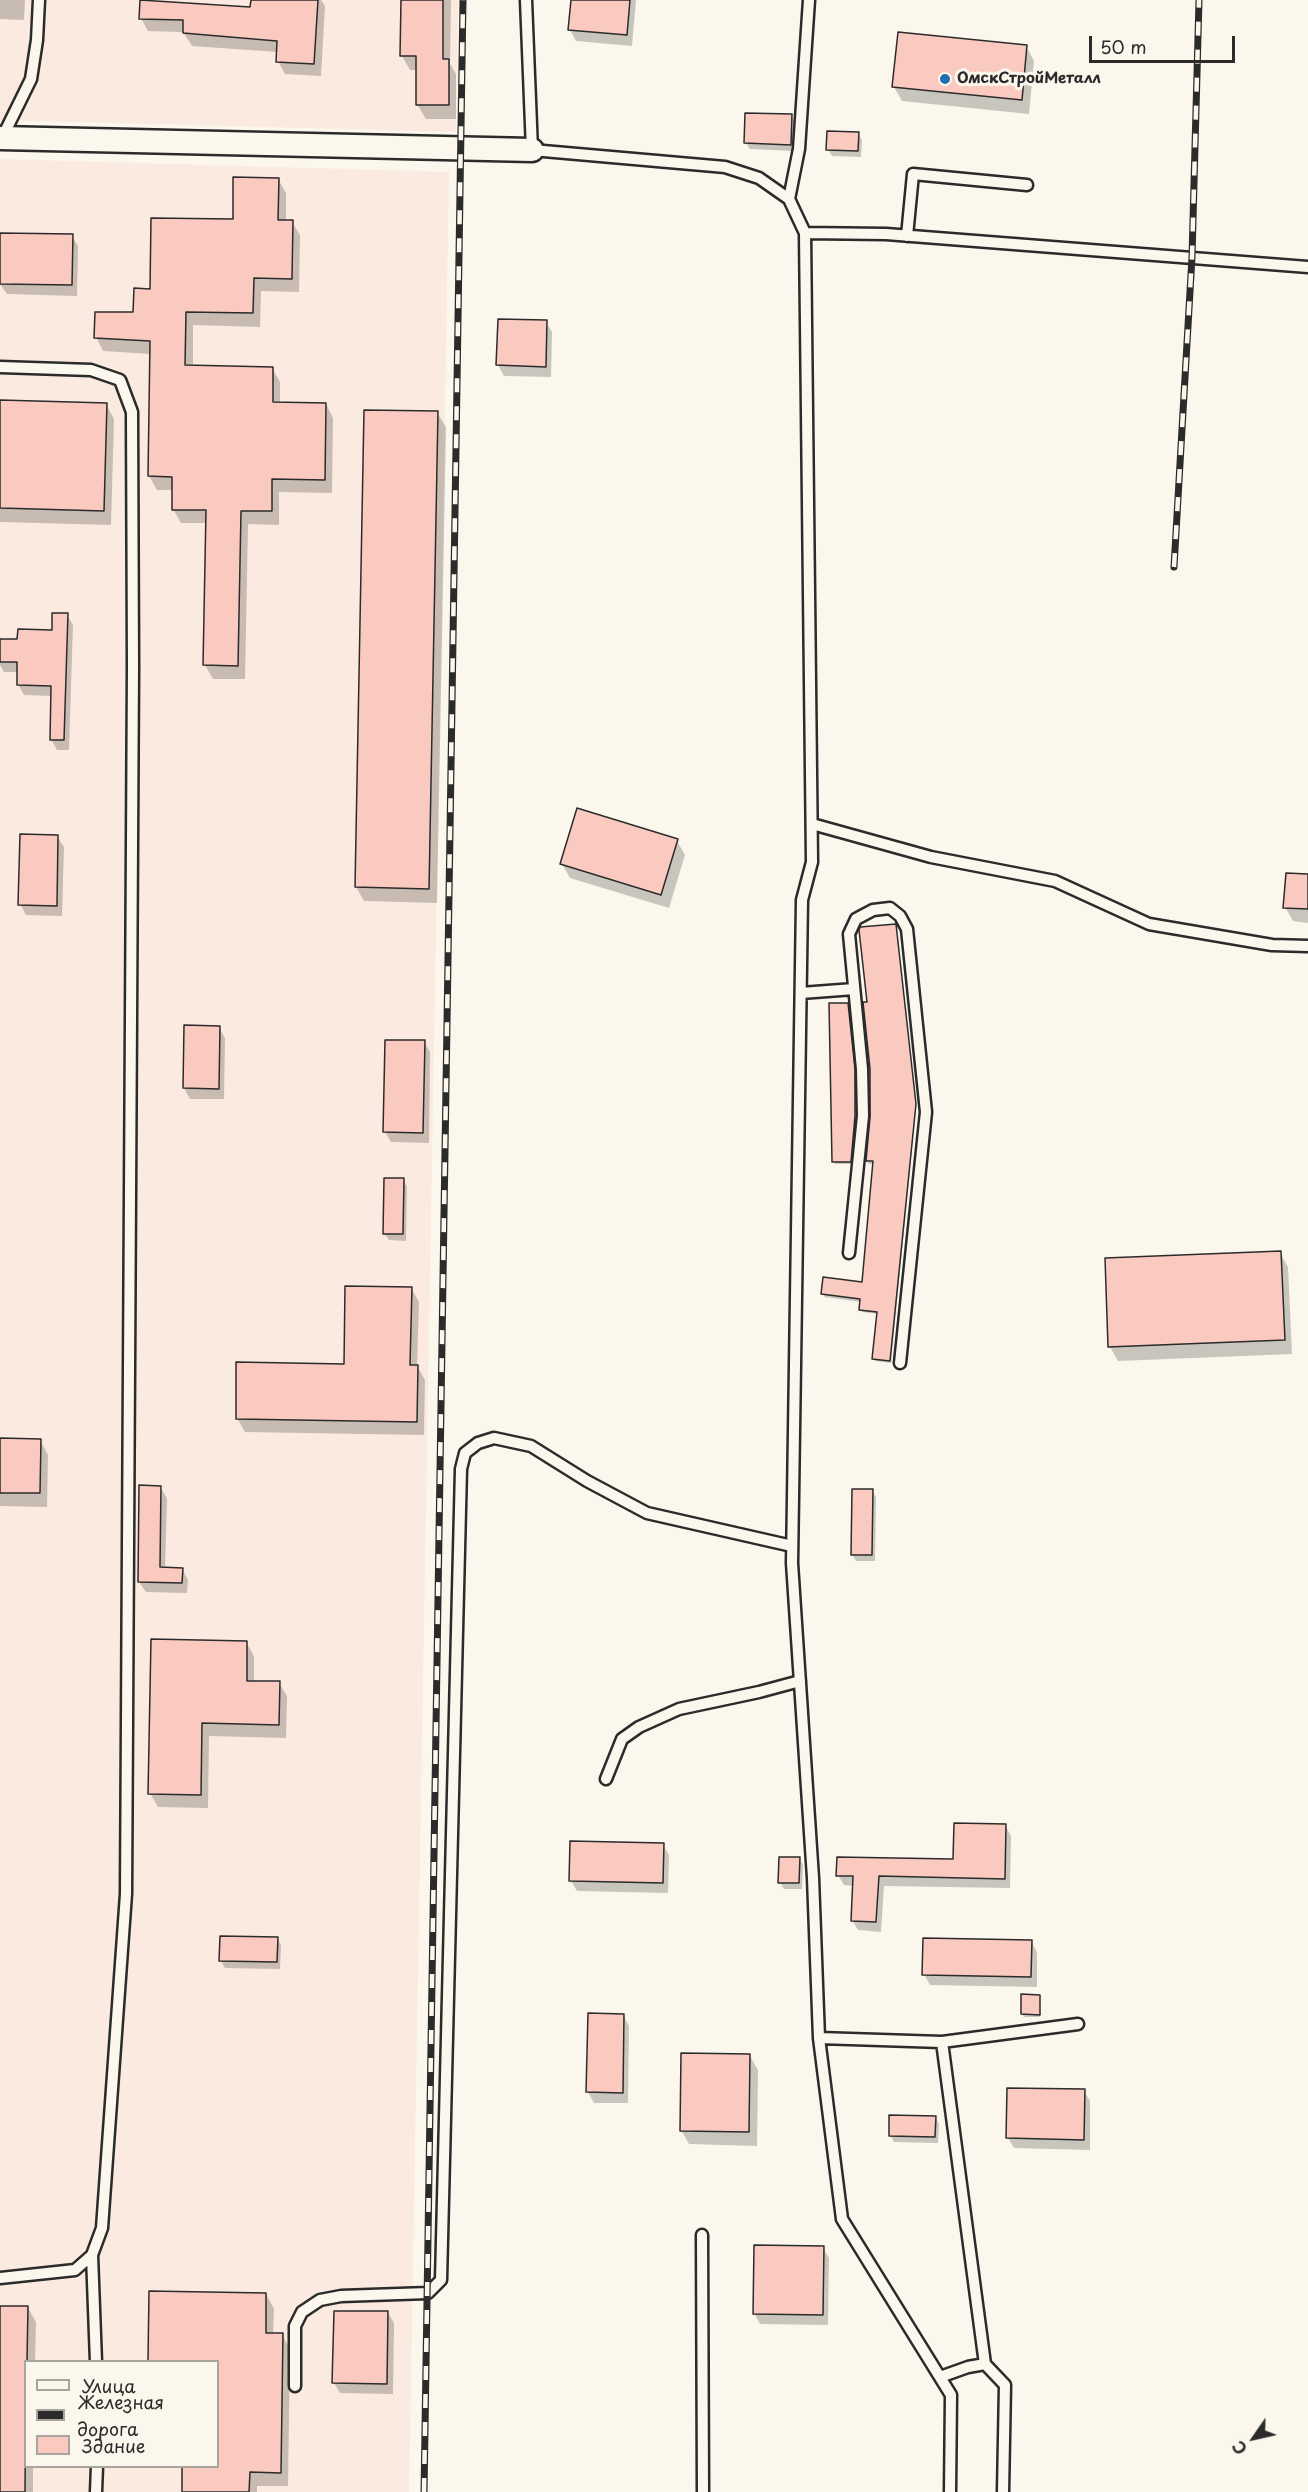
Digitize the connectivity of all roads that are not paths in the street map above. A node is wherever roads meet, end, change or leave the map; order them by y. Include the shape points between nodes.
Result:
1 (39, 0) edge
2 (526, 0) edge
3 (809, 0) edge
4 (1, 138) edge
5 (532, 150) junction
6 (1027, 185) dead end
7 (789, 199) junction
8 (805, 233) junction
9 (907, 236) junction
10 (1308, 267) edge
11 (0, 367) edge
12 (812, 824) junction
13 (1308, 946) edge
14 (854, 989) junction
15 (801, 993) junction
16 (849, 1253) dead end
17 (900, 1363) dead end
18 (792, 1546) junction
19 (800, 1681) junction
20 (606, 1779) dead end
21 (1078, 2024) dead end
22 (819, 2038) junction
23 (942, 2042) junction
24 (702, 2235) dead end
25 (92, 2255) junction
26 (0, 2278) edge
27 (96, 2360) edge
28 (985, 2364) junction
29 (940, 2378) junction
30 (295, 2386) dead end
31 (97, 2468) edge
32 (96, 2492) edge
33 (703, 2492) edge
34 (950, 2492) edge
35 (1003, 2492) edge

1 - 4 lane via 38,40 31,79
2 - 5 lane
3 - 7 lane via 799,149
4 - 5 street
5 - 7 lane via 725,167 759,178
6 - 9 lane via 913,174
7 - 8 lane
8 - 9 lane
8 - 12 lane
9 - 10 lane
11 - 25 lane via 91,370 120,380 132,411 126,1894 102,2228
12 - 13 lane via 931,856 1054,881 1149,924 1272,945
12 - 15 lane via 812,862 802,900
14 - 15 lane
14 - 16 lane via 863,1116
14 - 17 lane via 849,934 856,919 873,910 890,908 908,929 926,1112
15 - 18 lane
18 - 19 lane
18 - 30 lane via 647,1513 531,1446 494,1438 465,1453 461,1469 441,2280 428,2293 330,2298 302,2312 295,2326
19 - 20 lane via 679,1709 639,1727 622,1739
19 - 22 lane
21 - 23 lane
22 - 23 lane
22 - 29 lane via 842,2219
23 - 28 lane
24 - 33 lane
25 - 26 lane via 75,2270
25 - 27 lane
28 - 29 lane
28 - 35 lane via 1005,2385
29 - 34 lane via 951,2395
31 - 32 lane

